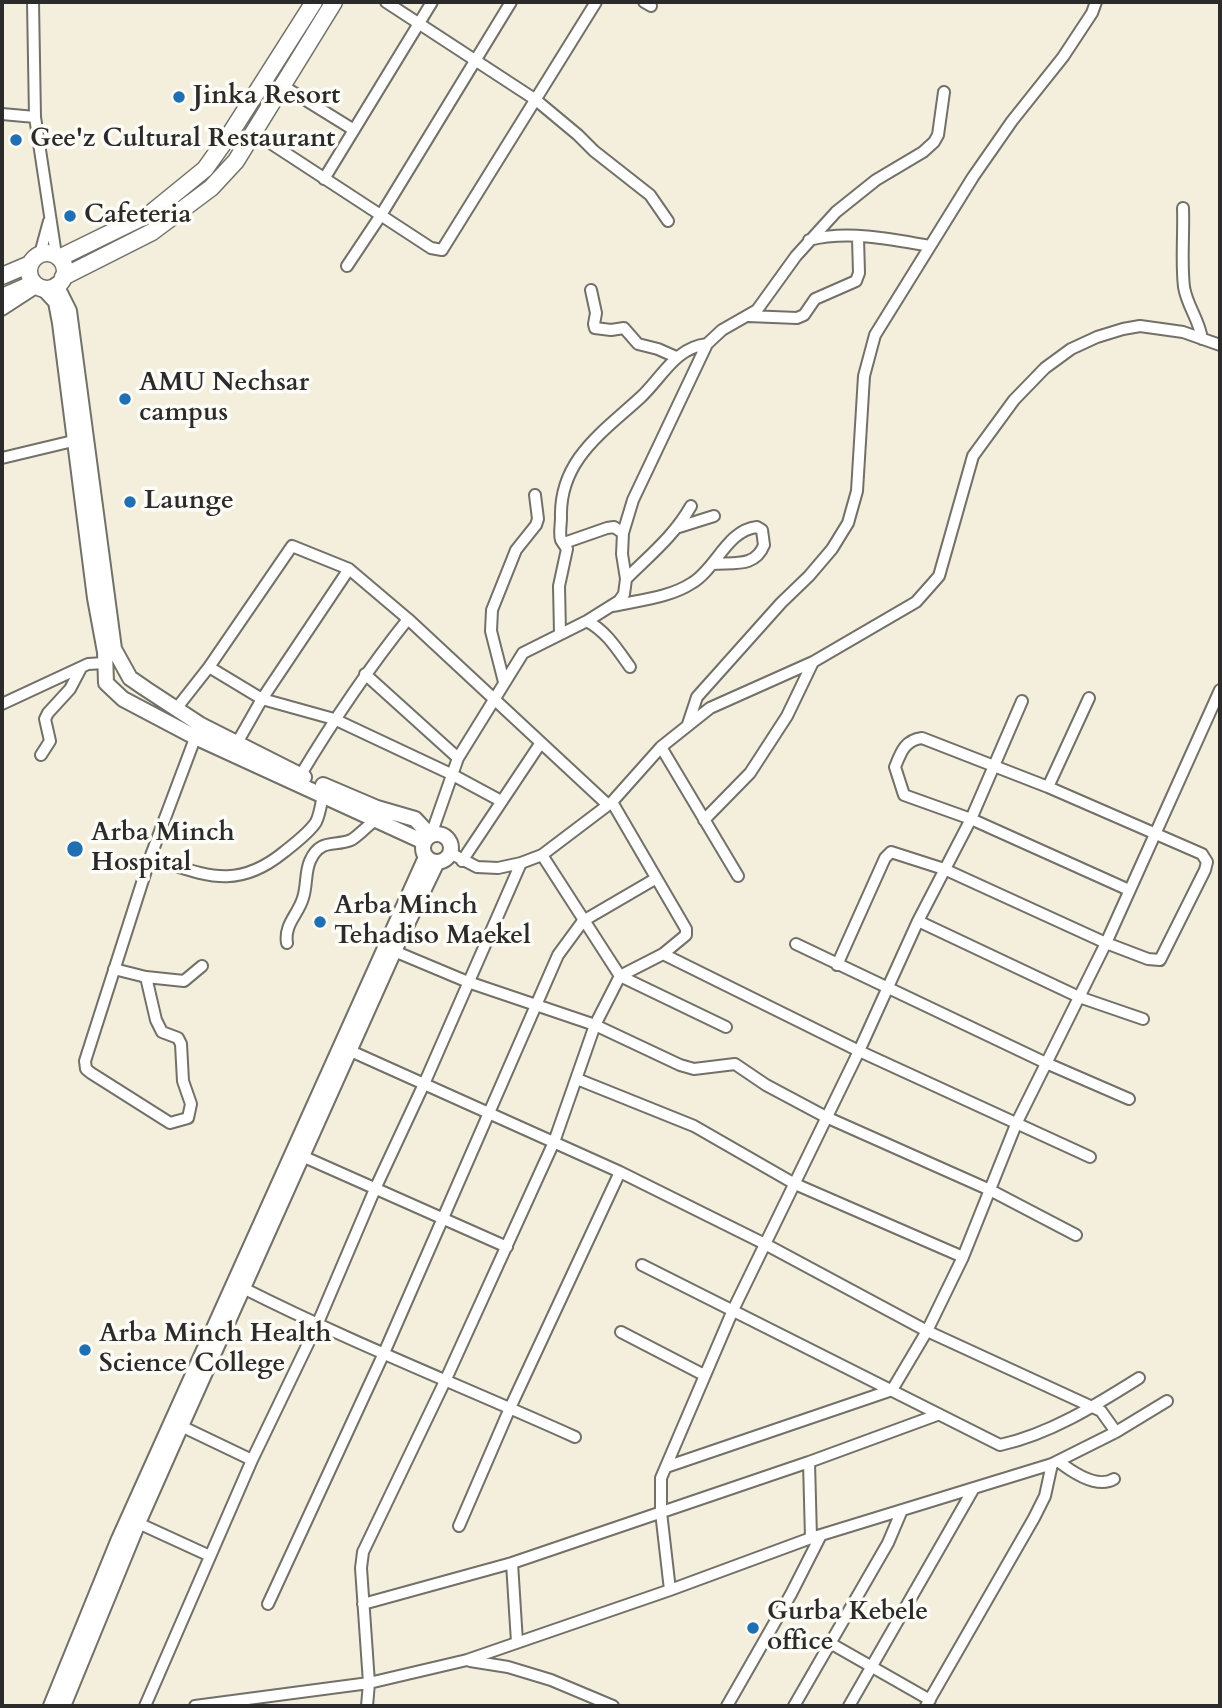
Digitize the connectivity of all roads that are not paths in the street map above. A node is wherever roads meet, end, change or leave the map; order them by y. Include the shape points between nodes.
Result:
1 (33, 2) edge
2 (314, 2) edge
3 (334, 2) edge
4 (386, 2) edge
5 (432, 2) edge
6 (512, 2) edge
7 (596, 2) edge
8 (1094, 7) edge
9 (419, 22) junction
10 (284, 48) junction
11 (300, 58) junction
12 (477, 60) junction
13 (283, 86) junction
14 (944, 92) dead end
15 (536, 100) junction
16 (2, 114) edge
17 (35, 117) junction
18 (354, 130) junction
19 (255, 133) junction
20 (324, 179) junction
21 (1184, 208) dead end
22 (381, 215) junction
23 (668, 221) dead end
24 (858, 237) junction
25 (809, 240) junction
26 (930, 246) junction
27 (46, 258) junction
28 (347, 266) dead end
29 (2, 276) edge
30 (47, 284) junction
31 (591, 290) dead end
32 (2, 297) edge
33 (2, 310) edge
34 (748, 316) junction
35 (1202, 339) junction
36 (707, 344) junction
37 (1220, 345) edge
38 (676, 357) junction
39 (74, 441) junction
40 (2, 458) edge
41 (535, 495) dead end
42 (691, 506) dead end
43 (714, 516) dead end
44 (679, 527) junction
45 (623, 533) junction
46 (564, 543) junction
47 (97, 561) junction
48 (712, 564) junction
49 (349, 569) junction
50 (626, 579) junction
51 (101, 596) junction
52 (605, 608) junction
53 (408, 619) junction
54 (587, 621) junction
55 (560, 633) junction
56 (813, 662) junction
57 (105, 663) junction
58 (209, 667) junction
59 (630, 667) dead end
60 (80, 670) junction
61 (365, 674) junction
62 (504, 682) junction
63 (1220, 690) edge
64 (495, 698) junction
65 (1089, 698) dead end
66 (262, 699) junction
67 (1022, 701) dead end
68 (2, 704) edge
69 (176, 709) junction
70 (334, 719) junction
71 (688, 724) junction
72 (198, 731) junction
73 (236, 743) junction
74 (540, 744) junction
75 (661, 747) junction
76 (41, 755) dead end
77 (458, 758) junction
78 (993, 765) junction
79 (452, 774) junction
80 (300, 776) junction
81 (1048, 787) junction
82 (323, 795) junction
83 (501, 801) junction
84 (610, 803) junction
85 (971, 819) junction
86 (376, 820) junction
87 (704, 820) junction
88 (1156, 835) junction
89 (430, 846) junction
90 (542, 855) junction
91 (456, 857) junction
92 (150, 858) junction
93 (521, 863) junction
94 (944, 869) junction
95 (738, 876) dead end
96 (655, 879) junction
97 (1129, 890) junction
98 (583, 921) junction
99 (918, 921) junction
100 (287, 943) dead end
101 (1106, 943) junction
102 (796, 944) dead end
103 (394, 951) junction
104 (663, 954) junction
105 (837, 965) junction
106 (202, 966) dead end
107 (114, 969) junction
108 (620, 976) junction
109 (146, 977) junction
110 (468, 982) junction
111 (889, 987) junction
112 (1079, 997) junction
113 (536, 1005) junction
114 (1143, 1019) dead end
115 (595, 1025) junction
116 (726, 1027) dead end
117 (345, 1048) junction
118 (859, 1051) junction
119 (1046, 1063) junction
120 (577, 1079) junction
121 (424, 1084) junction
122 (1129, 1099) dead end
123 (489, 1113) junction
124 (826, 1117) junction
125 (1017, 1122) junction
126 (554, 1142) junction
127 (302, 1156) junction
128 (1090, 1157) dead end
129 (620, 1172) junction
130 (795, 1184) junction
131 (374, 1189) junction
132 (990, 1190) junction
133 (443, 1219) junction
134 (1076, 1235) dead end
135 (765, 1244) junction
136 (507, 1247) junction
137 (963, 1257) junction
138 (642, 1265) dead end
139 (243, 1288) junction
140 (733, 1310) junction
141 (317, 1325) junction
142 (927, 1331) junction
143 (621, 1332) dead end
144 (384, 1353) junction
145 (704, 1375) junction
146 (1139, 1378) dead end
147 (446, 1379) junction
148 (892, 1391) junction
149 (1167, 1401) dead end
150 (1092, 1407) junction
151 (510, 1408) junction
152 (937, 1415) junction
153 (181, 1426) junction
154 (1116, 1432) junction
155 (575, 1437) dead end
156 (252, 1460) junction
157 (809, 1462) junction
158 (1055, 1463) junction
159 (666, 1467) junction
160 (1114, 1479) dead end
161 (974, 1488) junction
162 (902, 1510) junction
163 (661, 1511) junction
164 (138, 1523) junction
165 (459, 1526) dead end
166 (816, 1536) junction
167 (209, 1556) junction
168 (512, 1563) junction
169 (670, 1590) junction
170 (268, 1604) dead end
171 (363, 1604) junction
172 (517, 1642) junction
173 (830, 1643) junction
174 (467, 1660) junction
175 (872, 1666) junction
176 (369, 1683) junction
177 (928, 1703) edge
178 (51, 1706) edge
179 (63, 1706) edge
180 (145, 1706) edge
181 (196, 1706) edge
182 (368, 1706) edge
183 (613, 1706) edge
184 (727, 1706) edge
185 (794, 1706) edge
186 (849, 1706) edge

1 - 17 street
2 - 10 highway
3 - 11 highway
4 - 9 street
5 - 9 street
6 - 12 street
7 - 15 street
8 - 26 street
9 - 12 street
9 - 18 street
10 - 11 highway
10 - 27 highway via 205,169 151,213
11 - 13 highway
12 - 15 street
12 - 22 street
13 - 18 street
13 - 19 highway
14 - 25 street via 934,142 854,197
15 - 22 street via 442,250 431,248
15 - 23 street via 650,195
16 - 17 street
17 - 27 street via 50,215
18 - 20 street
19 - 20 street
19 - 30 highway via 211,188 179,214
20 - 22 street
21 - 35 street via 1184,287
22 - 28 street
24 - 25 street
24 - 26 street
24 - 34 street via 856,281 815,299 797,318
25 - 34 street via 767,299
26 - 71 street via 875,335 864,376 857,491 848,523 809,576 697,697
27 - 29 highway
27 - 30 highway via 29,274
27 - 30 highway via 64,267
30 - 32 highway
30 - 33 street
30 - 39 main road via 56,302
30 - 47 main road via 69,311
31 - 38 street via 596,328 624,328 638,344
34 - 36 street
35 - 37 street
35 - 56 street via 1165,328 1123,328 1071,349 1045,369 1014,400 973,456 945,560 929,589 903,611
36 - 38 street
36 - 45 street via 633,500
38 - 46 street via 579,457 560,502
39 - 40 street
39 - 47 main road
41 - 62 street via 536,525 516,550 492,610 491,631
42 - 44 street
43 - 44 street
44 - 50 street
45 - 46 street via 607,528
45 - 50 street
46 - 55 street
47 - 51 main road
48 - 48 street via 741,532 762,530 764,545 756,558
48 - 52 street via 694,583 680,589
49 - 53 street
49 - 58 street via 292,546
49 - 66 street
50 - 52 street via 619,601
51 - 57 main road
51 - 69 main road via 120,663 130,678
52 - 54 street
53 - 61 street
53 - 64 street
54 - 55 street
54 - 59 street via 609,637
55 - 62 street via 523,653
56 - 71 street via 710,708
56 - 87 street via 787,716 750,773
57 - 60 street via 88,664
57 - 72 main road via 106,683 123,699
58 - 66 street
58 - 69 street
60 - 68 street
60 - 76 street via 70,690 48,713 50,741
61 - 70 street
61 - 77 street
62 - 64 street
63 - 88 street
64 - 74 street
64 - 77 street
65 - 81 street
66 - 70 street
66 - 73 street
67 - 78 street
69 - 72 main road
70 - 79 street
70 - 80 street
71 - 75 street
72 - 73 main road
72 - 82 main road
72 - 92 street
73 - 80 main road
74 - 83 street
74 - 84 street
75 - 84 street
75 - 87 street
77 - 79 street
78 - 81 street
78 - 85 street
78 - 85 street via 922,738 904,747 895,767 904,795
79 - 83 street
79 - 89 street
80 - 89 main road via 415,819
81 - 88 street
82 - 86 main road
82 - 92 street via 315,823 267,866 245,875 219,876
83 - 91 street
84 - 90 street
84 - 96 street
85 - 94 street
85 - 97 street
86 - 89 main road
86 - 100 street via 354,839 315,852 303,900 289,922
87 - 95 street
88 - 97 street
88 - 101 street via 1202,854 1205,870 1160,960
89 - 91 main road via 445,859
89 - 91 main road via 441,834
89 - 103 main road
89 - 117 main road
90 - 93 street
90 - 98 street
91 - 93 street via 477,867
92 - 107 street
93 - 110 street
94 - 99 street
94 - 101 street
94 - 105 street via 891,852
96 - 98 street
96 - 104 street via 686,929 684,939
97 - 101 street
98 - 108 street
98 - 113 street via 558,955
99 - 111 street
99 - 112 street
101 - 112 street
102 - 105 street
103 - 110 street
103 - 117 main road
104 - 108 street
104 - 118 street
105 - 111 street
106 - 109 street via 184,981
107 - 109 street
107 - 109 street via 86,1069 170,1123 178,1122 188,1118 191,1104 183,1082 181,1044 162,1031 156,1020
108 - 115 street
108 - 116 street
110 - 113 street
110 - 121 street
111 - 118 street
111 - 119 street
112 - 114 street
112 - 119 street
113 - 115 street
113 - 123 street
115 - 120 street
115 - 124 street via 694,1069 734,1064
117 - 121 street
117 - 127 main road
117 - 178 main road via 119,1539
118 - 124 street
118 - 125 street
119 - 122 street
119 - 125 street
120 - 126 street
120 - 130 street via 694,1126
121 - 123 street
121 - 131 street
123 - 126 street
123 - 133 street
124 - 130 street
124 - 132 street
125 - 128 street
125 - 132 street
126 - 129 street
126 - 136 street
127 - 131 street
127 - 139 main road
129 - 135 street
129 - 151 street
130 - 135 street
130 - 137 street
131 - 133 street
131 - 141 street
132 - 134 street
132 - 137 street
133 - 136 street
133 - 144 street
135 - 140 street
135 - 142 street
136 - 147 street
137 - 142 street
138 - 140 street
139 - 141 street
139 - 153 main road
140 - 145 street
140 - 148 street
141 - 144 street
141 - 156 street
142 - 148 street
142 - 150 street
143 - 145 street
144 - 147 street
144 - 170 street
145 - 159 street
146 - 150 street
147 - 151 street
147 - 171 street via 363,1552
148 - 152 street
148 - 159 street
149 - 154 street
150 - 152 street via 1000,1445
150 - 154 street via 1101,1411
151 - 155 street
151 - 165 street
152 - 157 street
153 - 156 street
153 - 164 main road
154 - 158 street
156 - 167 street
157 - 163 street
157 - 166 street
158 - 160 street via 1098,1482
158 - 161 street
158 - 177 street via 1034,1518
159 - 163 street via 661,1478
161 - 162 street
161 - 175 street
162 - 166 street
162 - 173 street
163 - 168 street
163 - 169 street
164 - 167 street
164 - 179 main road
166 - 169 street
166 - 184 street via 791,1594
167 - 180 street
168 - 171 street
168 - 172 street
169 - 172 street
171 - 176 street
172 - 174 street
173 - 175 street
173 - 185 street
174 - 176 street
174 - 183 street via 551,1680
175 - 177 street
175 - 186 street
176 - 181 street
176 - 182 street

